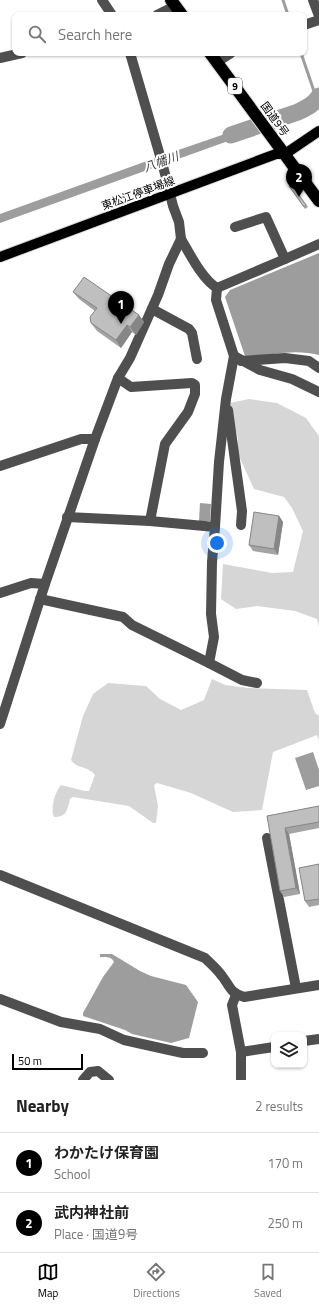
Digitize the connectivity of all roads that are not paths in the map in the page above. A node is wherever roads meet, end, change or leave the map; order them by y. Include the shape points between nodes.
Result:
1 (102, 0) edge
2 (313, 0) edge
3 (176, 7) edge
4 (110, 12) edge
5 (164, 12) edge
6 (319, 16) edge
7 (319, 20) edge
8 (307, 25) edge
9 (12, 55) edge
10 (131, 56) edge
11 (213, 57) edge
12 (0, 58) edge
13 (319, 131) edge
14 (285, 154) junction
15 (170, 194) junction
16 (319, 201) edge
17 (235, 227) dead end
18 (181, 239) junction
19 (319, 244) edge
20 (0, 257) edge
21 (285, 259) junction
22 (217, 288) junction
23 (152, 309) junction
24 (238, 358) junction
25 (197, 359) dead end
26 (319, 368) edge
27 (118, 378) junction
28 (319, 392) edge
29 (226, 399) junction
30 (95, 439) junction
31 (0, 466) edge
32 (67, 517) junction
33 (150, 521) junction
34 (241, 525) dead end
35 (215, 527) junction
36 (45, 584) junction
37 (0, 593) edge
38 (40, 599) junction
39 (208, 663) junction
40 (257, 683) dead end
41 (0, 724) edge
42 (267, 838) dead end
43 (0, 875) edge
44 (319, 985) edge
45 (296, 988) junction
46 (236, 995) junction
47 (0, 999) edge
48 (319, 1039) edge
49 (307, 1041) edge
50 (271, 1047) edge
51 (241, 1052) junction
52 (203, 1053) dead end
53 (83, 1080) edge
54 (109, 1080) edge
55 (240, 1080) edge

1 - 4 street
2 - 6 street
3 - 5 street
7 - 8 street
9 - 12 street
10 - 15 street
11 - 14 highway, 国道9号 / 9
13 - 14 main road
14 - 15 main road, 東松江停車場線 via 276,154
14 - 16 highway, 国道9号 / 9
15 - 18 street
15 - 20 main road, 東松江停車場線
17 - 21 street via 266,217
18 - 22 street via 206,279
18 - 23 street
19 - 21 street
21 - 22 street
22 - 24 street via 216,300
23 - 25 street via 191,331
23 - 27 street
24 - 26 street via 285,358 309,361
24 - 28 street via 260,370 292,378
24 - 29 street
27 - 30 street
27 - 33 street via 131,387 192,383 196,385 188,412 165,444
29 - 34 street via 242,511
29 - 35 street
30 - 31 street via 82,439
30 - 32 street
32 - 33 street
32 - 36 street
33 - 35 street
35 - 39 street via 211,614 214,637
36 - 37 street via 31,583
36 - 38 street
38 - 39 street via 123,617 132,625
38 - 41 street
39 - 40 street via 242,680
42 - 45 street
43 - 46 street via 205,958 216,968
44 - 45 street
45 - 46 street via 244,997
46 - 51 street via 232,1005
47 - 52 street via 61,1022 100,1029 124,1040 183,1053
48 - 49 street
50 - 51 street
51 - 55 street
53 - 54 street via 90,1072 98,1071

